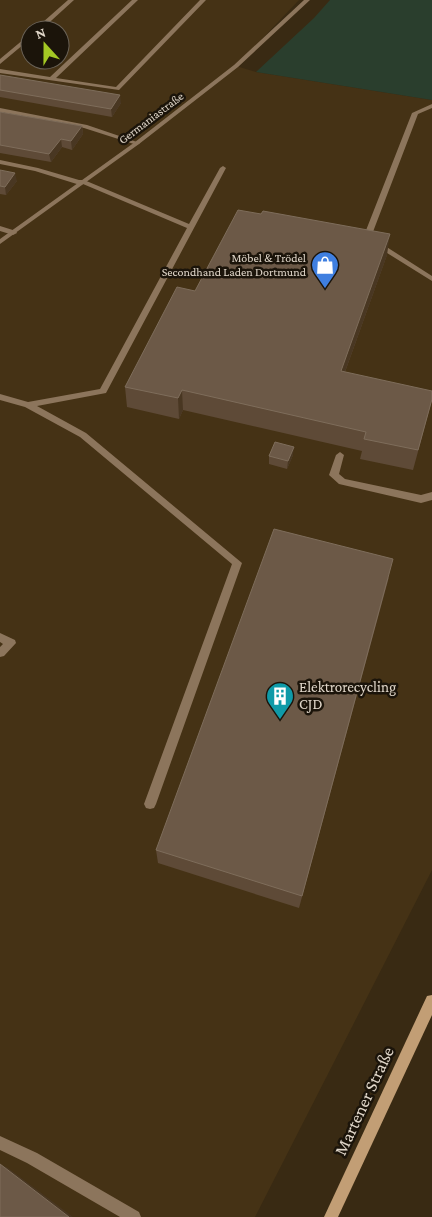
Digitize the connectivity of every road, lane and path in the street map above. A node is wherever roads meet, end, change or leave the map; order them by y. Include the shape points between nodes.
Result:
1 (71, 0) edge
2 (135, 0) edge
3 (203, 0) edge
4 (306, 0) edge
5 (48, 20) edge
6 (20, 45) edge
7 (0, 62) edge
8 (0, 71) edge
9 (52, 79) junction
10 (432, 106) edge
11 (0, 110) edge
12 (137, 143) junction
13 (0, 162) edge
14 (223, 168) dead end
15 (81, 182) junction
16 (191, 227) junction
17 (0, 228) edge
18 (13, 233) junction
19 (0, 242) edge
20 (432, 279) edge
21 (0, 397) edge
22 (28, 405) junction
23 (340, 455) dead end
24 (432, 496) edge
25 (0, 637) edge
26 (0, 653) edge
27 (150, 804) dead end
28 (432, 1001) edge
29 (0, 1143) edge
30 (134, 1217) edge
31 (331, 1217) edge

1 - 5 street
2 - 9 street
3 - 9 street via 117,90
4 - 12 street, Germaniastraße via 236,66
6 - 7 street
8 - 9 street
10 - 20 street via 415,113 368,238
11 - 12 street via 85,126
12 - 15 street, Germaniastraße
13 - 15 street via 36,168
14 - 16 street
15 - 16 street
15 - 18 street, Germaniastraße
16 - 22 street via 103,391
17 - 18 street
18 - 19 street, Germaniastraße
21 - 22 street
22 - 27 street via 83,435 238,563
23 - 24 street via 334,476 342,482 421,498
25 - 26 street via 11,643
28 - 31 street, Martener Straße
29 - 30 street

